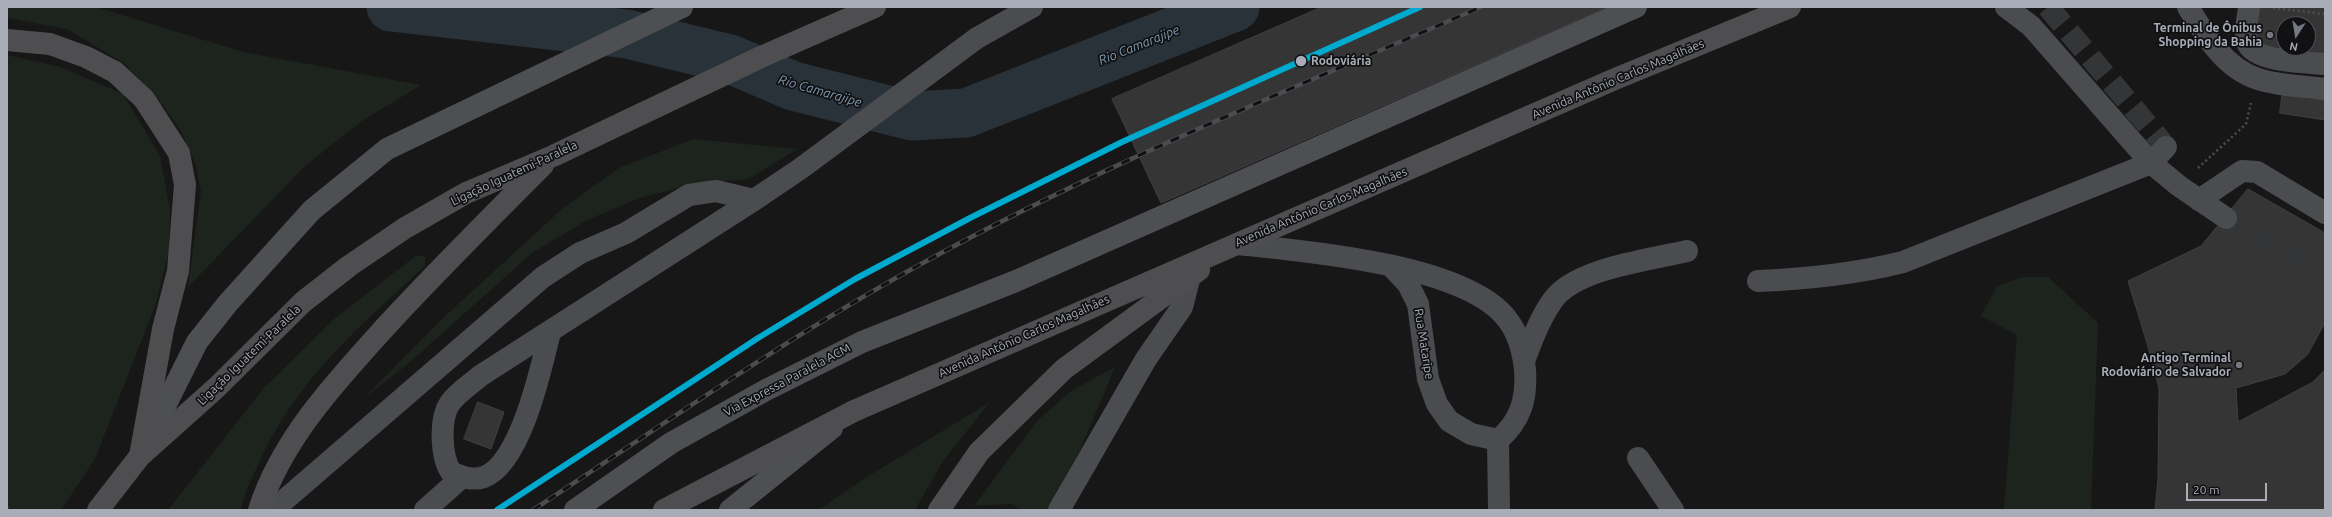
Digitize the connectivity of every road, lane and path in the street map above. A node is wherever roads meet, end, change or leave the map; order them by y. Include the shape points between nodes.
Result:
1 (682, 7) edge
2 (875, 7) edge
3 (1032, 7) edge
4 (1636, 7) edge
5 (1790, 7) edge
6 (2006, 7) edge
7 (2188, 7) edge
8 (2249, 7) edge
9 (2270, 8) edge
10 (2325, 14) edge
11 (7, 40) edge
12 (2325, 64) edge
13 (2257, 79) junction
14 (2325, 89) edge
15 (2158, 155) junction
16 (553, 156) junction
17 (2179, 186) junction
18 (754, 200) junction
19 (2199, 200) junction
20 (2325, 213) edge
21 (2226, 218) tunnel mouth
22 (1237, 244) junction
23 (1687, 252) dead end
24 (1391, 266) junction
25 (1190, 276) junction
26 (1758, 281) dead end
27 (550, 332) junction
28 (1524, 361) junction
29 (854, 411) junction
30 (1498, 440) junction
31 (140, 456) junction
32 (1638, 458) dead end
33 (462, 477) junction
34 (7, 506) edge
35 (8, 510) edge
36 (98, 510) edge
37 (259, 510) edge
38 (273, 510) edge
39 (425, 510) edge
40 (575, 510) edge
41 (664, 510) edge
42 (730, 510) edge
43 (939, 510) edge
44 (1060, 510) edge
45 (1499, 510) edge
46 (1673, 510) edge

1 - 31 main road via 387,149 312,210 228,303 197,342
2 - 16 highway, Ligação Iguatemi-Paralela via 761,57
3 - 18 street via 977,38
4 - 40 main road, Via Expressa Paralela ACM via 1016,281 862,342 766,390 671,443
5 - 22 highway, Avenida Antônio Carlos Magalhães via 1615,79
6 - 15 street via 2031,26
7 - 13 street via 2220,54 2235,67
8 - 12 street via 2246,38 2250,48 2258,54 2271,58
9 - 10 path
11 - 31 highway via 50,44 86,57 115,72 144,99 179,153 185,185 178,271 163,329
13 - 14 street
13 - 17 path via 2246,124
15 - 17 street
15 - 26 street via 1903,262 1865,271
16 - 31 highway, Ligação Iguatemi-Paralela via 466,193 405,228 349,266 303,302 216,388
16 - 37 highway via 486,220 355,360 301,428 270,480
17 - 19 street
18 - 27 street
18 - 38 street via 716,191 689,196 626,233 574,257 543,277
19 - 20 street via 2242,171 2257,172
19 - 21 street
22 - 24 street via 1323,253
22 - 25 highway
22 - 29 highway, Avenida Antônio Carlos Magalhães
23 - 28 street via 1603,270 1576,282 1554,298 1537,327
24 - 28 street via 1431,275 1460,286 1489,303 1507,318 1519,339
24 - 30 street, Rua Mataripe via 1408,284 1418,304 1428,379 1437,404 1449,421 1471,434
25 - 43 highway via 1064,369 979,452
25 - 44 street via 1182,307 1146,359
27 - 33 street via 519,436 503,462 485,476 472,479
27 - 33 street via 480,376 449,404 443,426 444,458 451,472
28 - 30 street via 1526,388 1521,410 1510,430
29 - 41 highway, Avenida Antônio Carlos Magalhães
29 - 42 main road
30 - 45 street
31 - 36 highway, Ligação Iguatemi-Paralela
32 - 46 street
33 - 39 street
34 - 35 path

